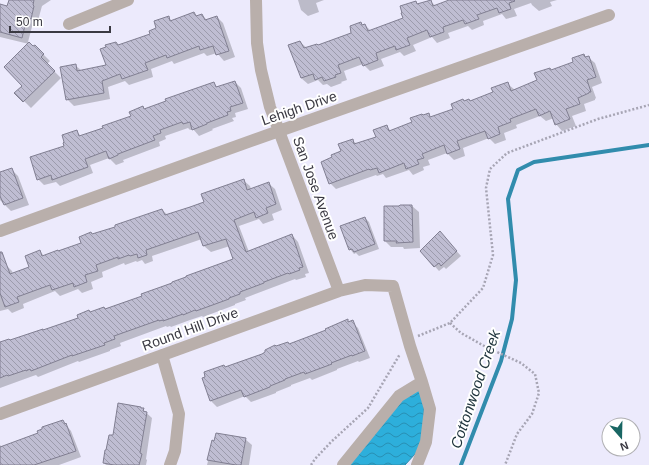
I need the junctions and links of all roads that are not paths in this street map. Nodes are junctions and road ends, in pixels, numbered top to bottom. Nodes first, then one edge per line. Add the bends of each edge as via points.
1 (128, 0) edge
2 (256, 0) edge
3 (609, 15) dead end
4 (69, 24) dead end
5 (279, 131) junction
6 (0, 231) edge
7 (339, 291) junction
8 (162, 356) junction
9 (422, 382) junction
10 (0, 414) edge
11 (170, 465) edge
12 (343, 465) edge
13 (417, 465) edge

1 - 4 street
2 - 5 street, San Jose Avenue via 257,43 261,70
3 - 5 street, Lehigh Drive
5 - 6 street, Lehigh Drive
5 - 7 street, San Jose Avenue
7 - 8 street, Round Hill Drive
7 - 9 street, Round Hill Drive via 366,285 393,286
8 - 10 street, Round Hill Drive
8 - 11 street via 179,414 175,452
9 - 12 street via 399,396
9 - 13 street via 430,410 426,442

